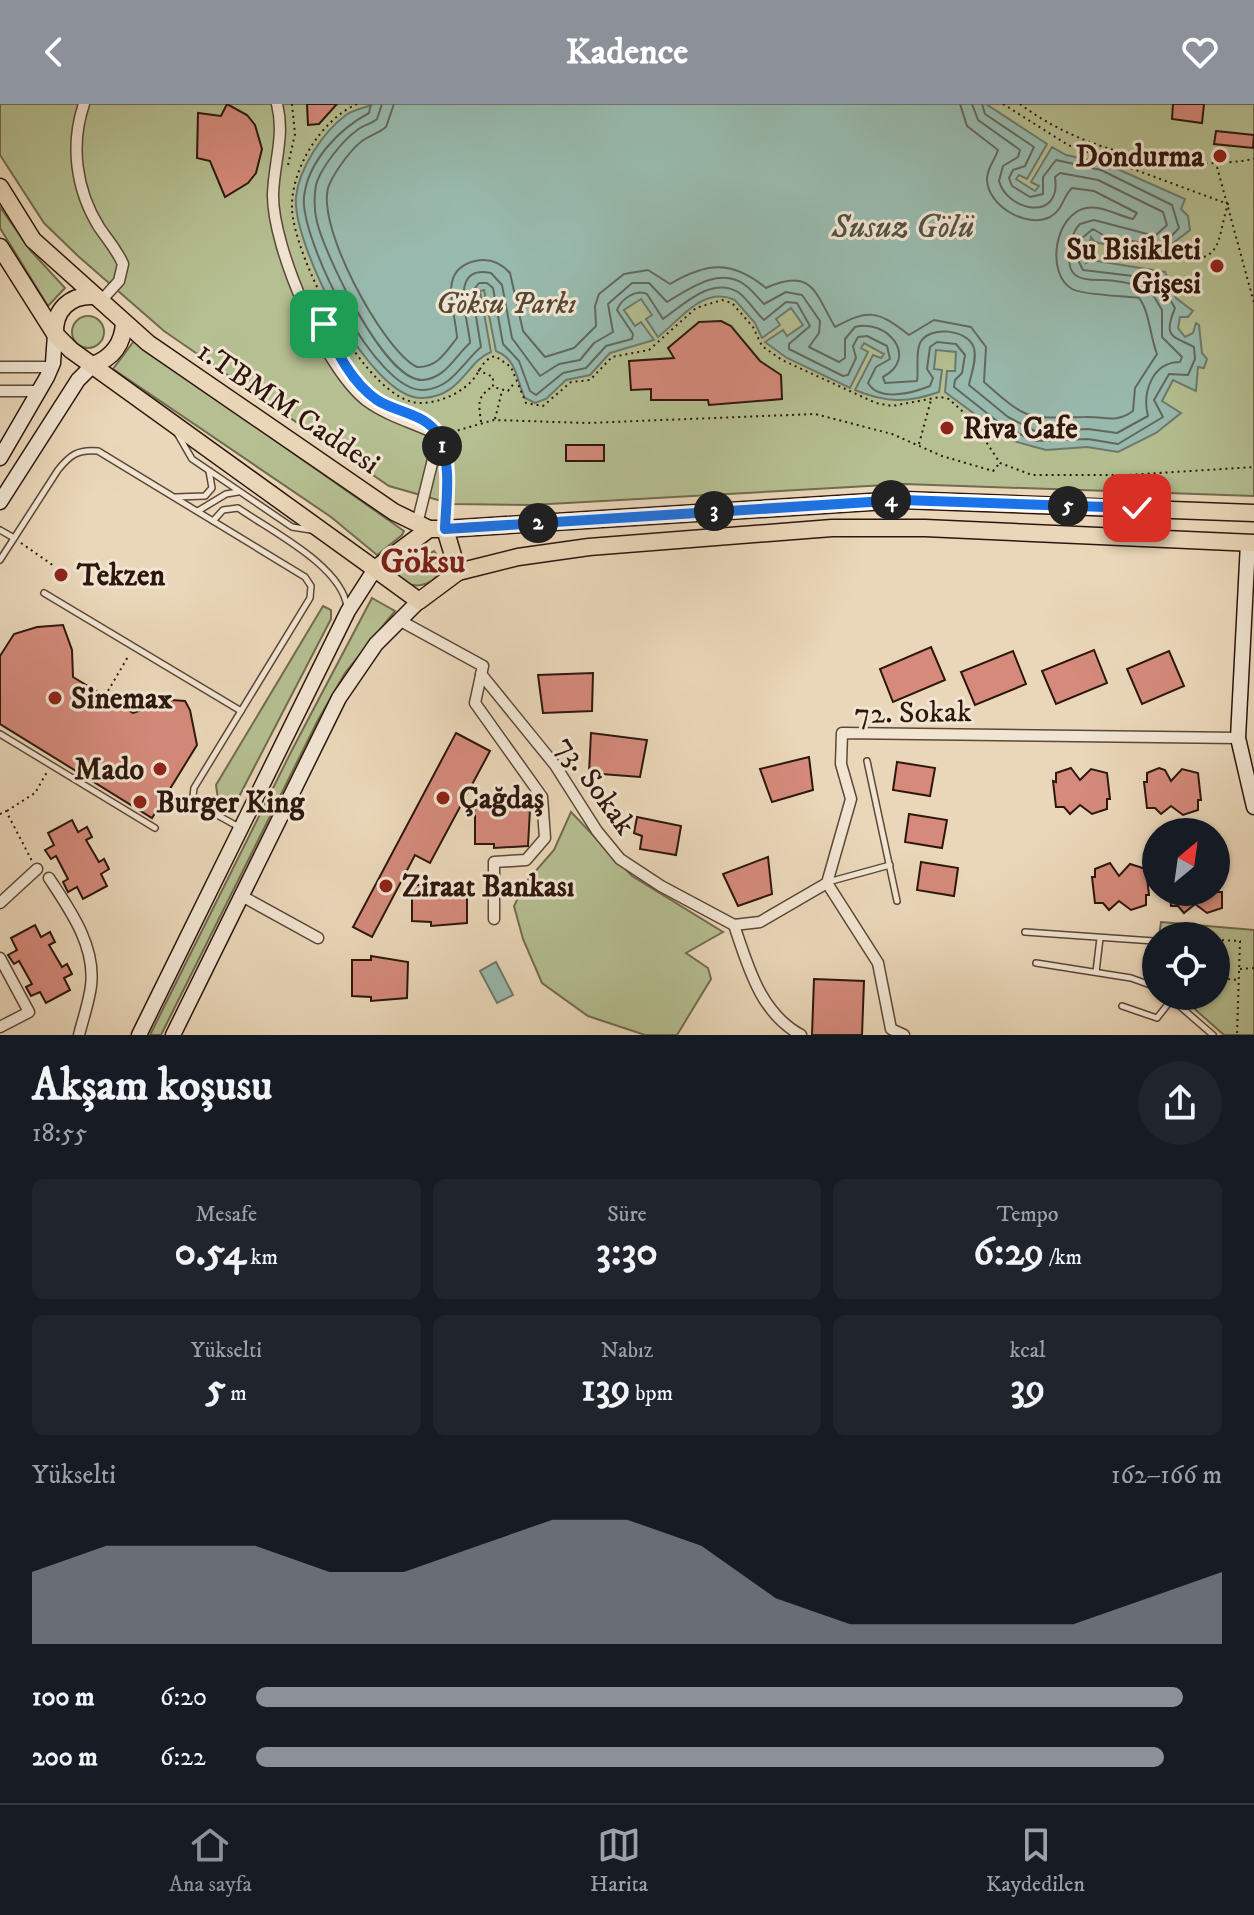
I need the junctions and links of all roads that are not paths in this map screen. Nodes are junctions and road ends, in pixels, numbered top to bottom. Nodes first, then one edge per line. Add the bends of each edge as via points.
1 (84, 104) edge
2 (277, 104) edge
3 (0, 187) edge
4 (0, 247) edge
5 (97, 299) junction
6 (124, 323) junction
7 (55, 334) junction
8 (93, 365) junction
9 (0, 367) edge
10 (51, 367) junction
11 (0, 391) edge
12 (40, 391) junction
13 (171, 422) junction
14 (439, 435) junction
15 (0, 458) edge
16 (209, 470) junction
17 (240, 491) junction
18 (173, 496) junction
19 (0, 502) edge
20 (197, 511) junction
21 (1254, 513) edge
22 (213, 521) junction
23 (430, 527) junction
24 (0, 530) edge
25 (324, 530) junction
26 (14, 538) junction
27 (1251, 543) edge
28 (0, 560) edge
29 (375, 569) junction
30 (458, 572) junction
31 (44, 593) dead end
32 (419, 601) junction
33 (348, 611) junction
34 (399, 620) junction
35 (481, 674) junction
36 (241, 711) junction
37 (0, 734) edge
38 (1238, 738) junction
39 (867, 761) dead end
40 (1254, 807) edge
41 (155, 828) dead end
42 (241, 828) junction
43 (890, 865) junction
44 (37, 869) road end
45 (49, 878) dead end
46 (827, 883) junction
47 (240, 895) junction
48 (897, 901) dead end
49 (0, 903) edge
50 (494, 919) dead end
51 (734, 925) junction
52 (1025, 932) dead end
53 (318, 938) dead end
54 (1100, 938) junction
55 (1142, 940) edge
56 (0, 958) edge
57 (1036, 963) dead end
58 (1096, 972) junction
59 (1142, 982) edge
60 (1122, 1006) dead end
61 (1162, 1010) edge
62 (1184, 1010) edge
63 (0, 1027) edge
64 (79, 1035) edge
65 (139, 1035) edge
66 (173, 1035) edge
67 (801, 1035) edge
68 (904, 1035) edge
69 (1213, 1035) edge

1 - 5 street via 77,125 77,168 85,202 123,264 119,281
2 - 14 street via 282,137 273,195 276,228 314,325 366,400
3 - 5 main road via 33,240
4 - 7 main road
5 - 6 main road
5 - 7 main road via 78,297 64,305
6 - 8 main road via 114,352
6 - 23 main road, 1.TBMM Caddesi via 242,409
7 - 8 main road
7 - 10 main road
8 - 13 main road
8 - 19 main road
9 - 10 street
10 - 12 main road
11 - 12 street
12 - 15 main road
13 - 16 lane via 192,459
13 - 25 main road
14 - 23 street
14 - 23 street via 447,476
16 - 17 lane
16 - 18 lane via 213,481 205,496
17 - 20 lane
17 - 25 lane via 292,527
18 - 20 lane
18 - 26 lane via 98,451 83,450 58,470
20 - 22 lane
21 - 23 main road via 902,500
22 - 33 lane via 223,510 238,508 328,571 342,589
22 - 36 lane via 305,577 311,586 310,598
23 - 29 main road
23 - 30 main road
24 - 26 lane
25 - 29 main road
26 - 28 lane
27 - 30 main road via 832,528 589,547
27 - 38 main road
29 - 32 main road
29 - 33 main road
30 - 32 main road
31 - 36 lane
32 - 34 main road
33 - 42 main road
34 - 35 street, 73. Sokak via 483,666
34 - 47 main road via 339,698
35 - 50 street via 475,703 542,797 545,838 526,860 494,862
35 - 51 street, 73. Sokak via 555,765 620,859
36 - 42 lane via 193,796 197,804
37 - 41 lane
38 - 40 main road
38 - 46 street, 72. Sokak via 842,733 841,764 851,799
39 - 43 lane
42 - 65 main road
43 - 46 lane
43 - 48 lane
44 - 49 street
45 - 64 street via 77,921 92,965
46 - 51 street via 760,922
46 - 68 street via 878,963 891,1029
47 - 53 street
47 - 66 main road
51 - 67 street via 763,998 777,1019
52 - 54 lane
54 - 55 lane
54 - 58 lane
56 - 63 street via 29,1012
57 - 58 lane
58 - 59 lane
60 - 61 lane via 1157,1018
62 - 69 lane

